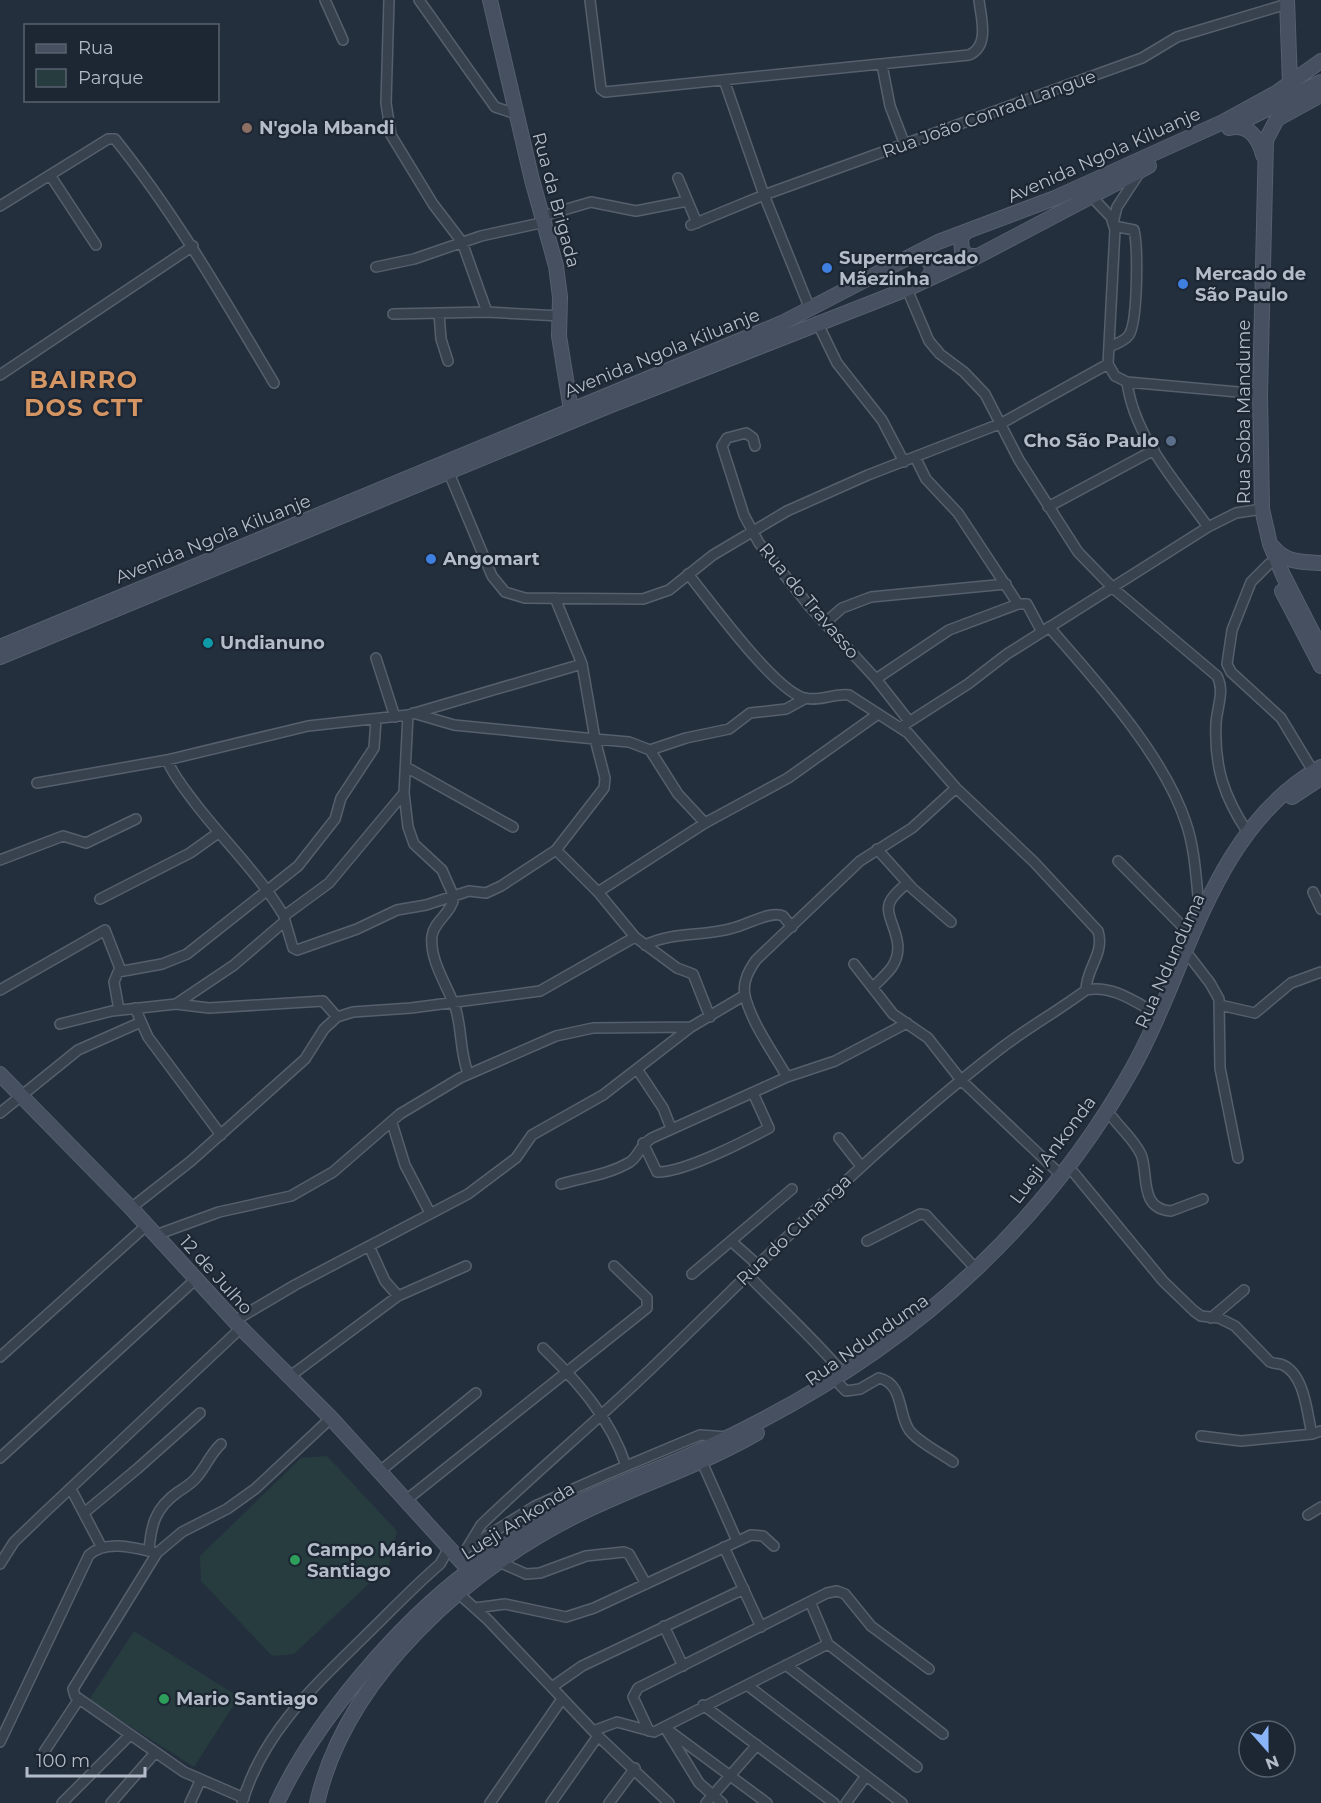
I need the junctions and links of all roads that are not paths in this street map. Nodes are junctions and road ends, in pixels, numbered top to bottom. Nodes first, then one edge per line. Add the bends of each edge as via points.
1 (325, 0) edge
2 (389, 0) edge
3 (419, 0) edge
4 (490, 0) edge
5 (590, 0) edge
6 (979, 0) edge
7 (1287, 2) edge
8 (343, 40) dead end
9 (1321, 61) edge
10 (882, 65) junction
11 (724, 80) junction
12 (1321, 82) edge
13 (1290, 83) junction
14 (1321, 95) edge
15 (516, 114) junction
16 (1229, 128) junction
17 (905, 145) junction
18 (1265, 163) junction
19 (1150, 166) junction
20 (50, 175) junction
21 (678, 178) dead end
22 (764, 195) junction
23 (1090, 195) junction
24 (687, 201) junction
25 (0, 206) edge
26 (544, 219) junction
27 (1114, 225) junction
28 (967, 231) junction
29 (462, 242) junction
30 (96, 245) dead end
31 (193, 246) junction
32 (912, 256) junction
33 (978, 256) junction
34 (376, 267) dead end
35 (926, 280) junction
36 (907, 289) junction
37 (810, 309) junction
38 (487, 312) junction
39 (439, 313) junction
40 (393, 315) dead end
41 (561, 316) junction
42 (817, 322) junction
43 (1109, 347) junction
44 (448, 361) dead end
45 (1108, 364) junction
46 (0, 375) edge
47 (1128, 382) junction
48 (274, 383) dead end
49 (1260, 394) junction
50 (571, 410) junction
51 (1002, 423) junction
52 (755, 447) dead end
53 (1154, 450) junction
54 (915, 458) junction
55 (904, 462) junction
56 (449, 473) junction
57 (1048, 507) junction
58 (1262, 509) junction
59 (1265, 524) junction
60 (1208, 527) junction
61 (751, 531) junction
62 (1270, 544) junction
63 (1269, 564) junction
64 (1321, 564) edge
65 (688, 574) junction
66 (1281, 580) junction
67 (1006, 584) junction
68 (1114, 589) junction
69 (555, 598) junction
70 (1018, 604) junction
71 (826, 622) junction
72 (1046, 630) junction
73 (0, 646) edge
74 (1321, 649) edge
75 (0, 657) edge
76 (376, 658) dead end
77 (582, 664) junction
78 (1321, 666) edge
79 (1231, 672) junction
80 (876, 679) junction
81 (1219, 680) junction
82 (806, 699) junction
83 (410, 714) junction
84 (878, 714) junction
85 (395, 717) junction
86 (376, 719) junction
87 (905, 724) junction
88 (596, 739) junction
89 (650, 750) junction
90 (167, 760) junction
91 (406, 767) junction
92 (1319, 770) edge
93 (37, 783) dead end
94 (956, 788) junction
95 (1294, 789) junction
96 (1321, 789) edge
97 (404, 793) junction
98 (136, 819) dead end
99 (705, 823) junction
100 (513, 827) dead end
101 (218, 833) junction
102 (1248, 834) junction
103 (877, 849) junction
104 (556, 850) junction
105 (0, 860) edge
106 (1118, 861) dead end
107 (907, 883) junction
108 (269, 890) junction
109 (598, 892) junction
110 (1313, 892) dead end
111 (454, 897) junction
112 (100, 899) dead end
113 (1321, 909) edge
114 (1200, 914) junction
115 (284, 919) junction
116 (951, 922) dead end
117 (792, 927) junction
118 (1191, 935) junction
119 (635, 937) junction
120 (645, 945) junction
121 (1190, 957) junction
122 (854, 964) dead end
123 (121, 971) junction
124 (1321, 972) edge
125 (873, 987) junction
126 (0, 990) edge
127 (1086, 990) junction
128 (745, 995) junction
129 (452, 1002) junction
130 (176, 1004) junction
131 (1220, 1005) junction
132 (135, 1008) junction
133 (119, 1010) junction
134 (1159, 1015) junction
135 (337, 1017) junction
136 (710, 1017) junction
137 (141, 1022) junction
138 (907, 1023) junction
139 (60, 1024) dead end
140 (691, 1027) junction
141 (637, 1069) junction
142 (468, 1073) junction
143 (0, 1074) edge
144 (787, 1077) junction
145 (962, 1080) junction
146 (753, 1093) junction
147 (21, 1098) junction
148 (0, 1113) edge
149 (1113, 1118) junction
150 (392, 1123) junction
151 (671, 1128) junction
152 (221, 1135) junction
153 (838, 1138) dead end
154 (643, 1143) junction
155 (1238, 1158) dead end
156 (861, 1166) junction
157 (1067, 1174) junction
158 (561, 1184) dead end
159 (792, 1189) dead end
160 (1203, 1199) dead end
161 (131, 1208) junction
162 (430, 1213) junction
163 (151, 1230) junction
164 (731, 1241) junction
165 (867, 1241) dead end
166 (369, 1246) junction
167 (466, 1266) dead end
168 (614, 1266) dead end
169 (759, 1266) junction
170 (976, 1269) junction
171 (692, 1274) dead end
172 (748, 1275) junction
173 (196, 1280) junction
174 (1244, 1290) dead end
175 (398, 1296) junction
176 (1210, 1317) junction
177 (238, 1325) junction
178 (543, 1348) dead end
179 (0, 1357) edge
180 (567, 1372) junction
181 (289, 1377) junction
182 (841, 1379) junction
183 (476, 1393) dead end
184 (200, 1413) dead end
185 (600, 1414) junction
186 (331, 1418) junction
187 (1317, 1433) edge
188 (1201, 1436) dead end
189 (730, 1437) junction
190 (220, 1444) dead end
191 (0, 1458) edge
192 (702, 1462) junction
193 (953, 1462) dead end
194 (626, 1466) junction
195 (379, 1472) junction
196 (71, 1489) junction
197 (405, 1501) junction
198 (1321, 1507) edge
199 (84, 1513) junction
200 (1308, 1515) dead end
201 (736, 1541) junction
202 (101, 1546) junction
203 (774, 1546) dead end
204 (724, 1547) junction
205 (458, 1551) junction
206 (153, 1552) junction
207 (499, 1562) junction
208 (0, 1564) edge
209 (469, 1570) junction
210 (646, 1584) junction
211 (744, 1589) junction
212 (459, 1594) junction
213 (811, 1604) junction
214 (475, 1608) junction
215 (664, 1626) junction
216 (761, 1626) junction
217 (828, 1644) junction
218 (786, 1665) junction
219 (683, 1666) junction
220 (929, 1669) dead end
221 (747, 1685) junction
222 (552, 1687) junction
223 (562, 1699) junction
224 (79, 1700) junction
225 (703, 1705) junction
226 (664, 1727) junction
227 (649, 1731) junction
228 (595, 1733) junction
229 (130, 1734) junction
230 (943, 1734) dead end
231 (0, 1742) edge
232 (757, 1745) junction
233 (44, 1752) dead end
234 (154, 1754) junction
235 (917, 1767) dead end
236 (635, 1768) junction
237 (732, 1776) junction
238 (866, 1776) junction
239 (290, 1778) junction
240 (200, 1781) junction
241 (243, 1801) edge
242 (714, 1801) edge
243 (316, 1802) edge
244 (62, 1803) edge
245 (111, 1803) edge
246 (190, 1803) edge
247 (278, 1803) edge
248 (289, 1803) edge
249 (490, 1803) edge
250 (551, 1803) edge
251 (609, 1803) edge
252 (669, 1803) edge
253 (767, 1803) edge
254 (834, 1803) edge
255 (846, 1803) edge
256 (902, 1803) edge

1 - 8 street
2 - 29 street via 386,104 390,135
3 - 15 street via 495,107
4 - 15 main road, Rua da Brigada
5 - 11 street via 603,91
6 - 10 street via 983,34 977,51 956,58
7 - 13 main road
7 - 17 street, Rua João Conrad Langue via 1177,37 1142,58
9 - 13 main road, Avenida Ngola Kiluanje
10 - 11 street
10 - 17 street via 890,106
11 - 22 street
12 - 16 main road, Avenida Ngola Kiluanje
13 - 28 main road, Avenida Ngola Kiluanje via 1235,116 1137,162
14 - 18 main road, Rua Soba Mandume via 1277,119 1266,141
15 - 26 main road, Rua da Brigada
16 - 18 main road via 1242,127 1255,136
16 - 19 main road, Avenida Ngola Kiluanje
17 - 22 street, Rua João Conrad Langue
18 - 49 main road, Rua Soba Mandume
19 - 23 main road, Avenida Ngola Kiluanje
19 - 27 street via 1126,192 1117,207
20 - 25 street
20 - 30 street
20 - 31 street via 108,139 115,139
21 - 24 street
22 - 24 street, Rua João Conrad Langue via 694,224
22 - 37 street
23 - 27 street via 1107,211
23 - 33 main road, Avenida Ngola Kiluanje
24 - 26 street via 636,211 591,202
26 - 29 street
26 - 41 main road, Rua da Brigada via 557,274
27 - 43 street
27 - 43 street via 1134,230 1136,269 1132,330 1125,340
28 - 32 main road, Avenida Ngola Kiluanje
28 - 33 main road via 960,246 966,254
29 - 34 street
29 - 38 street
31 - 46 street
31 - 48 street
32 - 35 main road via 926,256 932,263
32 - 37 main road, Avenida Ngola Kiluanje
33 - 35 main road, Avenida Ngola Kiluanje
35 - 36 main road, Avenida Ngola Kiluanje
36 - 42 main road, Avenida Ngola Kiluanje
36 - 51 street via 935,350 977,384
37 - 50 main road, Avenida Ngola Kiluanje
38 - 39 street
38 - 41 street
39 - 40 street
39 - 44 street
41 - 50 main road, Rua da Brigada via 559,336
42 - 55 street via 837,363 882,420
42 - 56 main road, Avenida Ngola Kiluanje
43 - 45 street
45 - 47 street via 1115,376
45 - 51 street
47 - 49 street
47 - 53 street via 1137,418
49 - 58 main road, Rua Soba Mandume
50 - 73 main road, Avenida Ngola Kiluanje
51 - 54 street
51 - 57 street via 1018,460
52 - 61 street, Rua do Travasso via 746,432 727,438 722,446
53 - 57 street
53 - 60 street
54 - 55 street
54 - 67 street via 926,479 958,513
55 - 61 street via 837,488
56 - 69 street via 496,583 514,596
56 - 75 main road, Avenida Ngola Kiluanje
57 - 68 street via 1078,552
58 - 59 main road, Rua Soba Mandume
58 - 60 street via 1236,513
59 - 62 main road, Rua Soba Mandume
59 - 63 main road via 1263,540
60 - 68 street
61 - 65 street
61 - 71 street, Rua do Travasso
62 - 64 main road via 1286,558
62 - 66 main road, Rua Soba Mandume
63 - 66 main road
63 - 79 street via 1251,582 1232,630 1227,658
64 - 66 main road via 1293,565
65 - 69 street via 669,590 643,599
65 - 82 street via 779,682
66 - 74 main road, Rua Soba Mandume
66 - 78 main road via 1300,631
67 - 70 street
67 - 71 street via 871,597 842,608
68 - 72 street
68 - 81 street
69 - 77 street
70 - 72 street via 1027,604
70 - 80 street via 949,630
71 - 80 street, Rua do Travasso
72 - 87 street
72 - 114 street via 1139,737 1176,799 1192,846
76 - 85 street
77 - 83 street
77 - 88 street
79 - 81 street
79 - 92 street via 1281,718
80 - 87 street, Rua do Travasso
81 - 102 street via 1218,763 1230,806
82 - 84 street via 824,700 846,694
82 - 89 street via 786,709 750,712 729,729
83 - 85 street
83 - 88 street via 454,725
83 - 91 street
84 - 87 street
84 - 99 street via 788,778
85 - 86 street
86 - 90 street via 285,730
86 - 108 street via 374,748 341,798 335,819 308,855
87 - 94 street, Rua do Travasso
88 - 89 street via 629,742
88 - 104 street via 604,788
89 - 99 street via 678,794
90 - 93 street
90 - 101 street via 176,780
91 - 97 street
91 - 100 street
92 - 95 main road, Rua Ndunduma
94 - 103 street via 912,828
94 - 127 street, Rua do Travasso via 1034,862 1098,931 1101,946
95 - 96 main road
95 - 102 main road, Lueji Ankonda via 1269,807
95 - 121 main road, Rua Ndunduma via 1249,844 1219,893
97 - 111 street via 414,844 442,870
97 - 115 street via 329,884
98 - 105 street via 86,843 63,836
99 - 109 street
101 - 108 street
101 - 112 street via 190,853
102 - 114 main road, Lueji Ankonda
103 - 107 street
103 - 117 street
104 - 109 street
104 - 111 street via 493,891 469,891
106 - 118 street
107 - 116 street
107 - 125 street via 889,906 899,942 896,958
108 - 115 street
108 - 123 street via 187,954 162,964
109 - 119 street
110 - 113 street
111 - 115 street via 397,910 357,930 297,950
111 - 129 street via 432,941
114 - 118 main road, Lueji Ankonda
115 - 130 street via 234,965
117 - 120 street via 779,914 730,929 679,934
117 - 128 street via 756,960 747,976
118 - 134 main road, Lueji Ankonda
119 - 120 street
119 - 129 street via 540,991
120 - 136 street via 677,968 693,974
121 - 131 street via 1210,983
121 - 149 main road, Rua Ndunduma via 1157,1037
122 - 125 street
123 - 126 street via 105,930
123 - 133 street via 114,978
124 - 131 street via 1291,983 1255,1013
125 - 138 street via 893,1014
127 - 134 street via 1108,989
127 - 145 street, Rua do Cunanga
128 - 136 street
128 - 144 street
129 - 135 street
129 - 142 street
130 - 132 street
130 - 135 street via 209,1008 323,1001
131 - 155 street via 1220,1068
132 - 133 street
132 - 137 street
133 - 139 street
134 - 157 main road, Lueji Ankonda
135 - 152 street via 324,1029 305,1059
136 - 140 street
137 - 147 street via 78,1050
137 - 152 street
138 - 144 street via 835,1060
138 - 145 street via 936,1046
140 - 141 street
140 - 142 street via 580,1029
141 - 151 street via 663,1108
141 - 162 street via 585,1106 536,1132 509,1163 468,1194
142 - 150 street via 400,1114
143 - 147 main road, 12 de Julho
144 - 146 street
145 - 156 street, Rua do Cunanga
145 - 157 street
146 - 151 street
146 - 154 street via 769,1128 705,1158 669,1172 657,1172
147 - 148 street
147 - 161 main road, 12 de Julho
149 - 157 main road, Rua Ndunduma
149 - 160 street via 1142,1157 1145,1190 1155,1204 1171,1211
150 - 162 street via 405,1165
150 - 163 street via 333,1172 291,1196
151 - 154 street
152 - 161 street
153 - 156 street
154 - 158 street via 632,1161 599,1176
156 - 169 street, Rua do Cunanga
157 - 170 main road, Lueji Ankonda
157 - 176 street via 1162,1281 1194,1311
157 - 182 main road, Rua Ndunduma via 1022,1234 960,1296 902,1342
159 - 164 street
161 - 163 main road, 12 de Julho
162 - 166 street
163 - 173 main road, 12 de Julho
163 - 179 street
164 - 169 street
164 - 171 street
165 - 170 street via 920,1214 926,1215
166 - 175 street via 385,1281
166 - 177 street
167 - 175 street
168 - 180 street via 646,1298 647,1308
169 - 172 street, Rua do Cunanga
170 - 182 main road, Lueji Ankonda
172 - 182 street via 808,1333
172 - 185 street, Rua do Cunanga
173 - 177 main road, 12 de Julho
173 - 191 street
174 - 176 street
175 - 181 street
176 - 187 street via 1235,1326 1270,1362 1294,1374
177 - 181 main road, 12 de Julho
177 - 196 street
178 - 180 street
180 - 185 street
180 - 197 street
181 - 186 main road, 12 de Julho
182 - 189 main road, Lueji Ankonda
182 - 192 main road, Rua Ndunduma
182 - 193 street via 846,1391 853,1392 879,1378 885,1380 894,1388 910,1432
183 - 195 street
184 - 199 street
185 - 194 street via 612,1429
185 - 205 street, Rua do Cunanga
186 - 195 main road, 12 de Julho
186 - 206 street via 255,1489
187 - 188 street via 1241,1441
189 - 194 street, Lueji Ankonda via 700,1435
189 - 209 main road, Lueji Ankonda via 582,1502
190 - 206 street via 196,1479 165,1502 154,1517
192 - 201 street
192 - 207 main road, Rua Ndunduma via 580,1514 540,1534
194 - 205 street, Lueji Ankonda via 535,1506
195 - 197 main road, 12 de Julho
196 - 199 street
196 - 208 street via 14,1542
197 - 205 main road, 12 de Julho
198 - 200 street
199 - 202 street
201 - 203 street via 759,1534
201 - 204 street
202 - 206 street
202 - 231 street via 89,1555
204 - 210 street
204 - 211 street
205 - 209 main road, 12 de Julho
205 - 241 street, Lueji Ankonda via 440,1564 284,1719 262,1753
206 - 224 street via 73,1689
207 - 210 street via 526,1574 540,1574 586,1556 624,1552
207 - 212 main road, Rua Ndunduma
209 - 239 main road, Lueji Ankonda via 397,1637 348,1694
210 - 214 street via 566,1617 505,1604
211 - 215 street
211 - 216 street
212 - 214 street
212 - 243 main road, Rua Ndunduma via 380,1673 339,1741
213 - 216 street
213 - 217 street
213 - 220 street via 827,1593 845,1594 871,1626
214 - 222 street
215 - 219 street
215 - 222 street via 582,1666
216 - 219 street
217 - 218 street
217 - 230 street
218 - 221 street
218 - 235 street
219 - 227 street via 638,1688 633,1697
221 - 225 street
221 - 238 street
222 - 223 street
223 - 228 street
223 - 249 street
224 - 229 street
224 - 233 street
225 - 226 street
225 - 232 street
226 - 227 street
226 - 237 street
226 - 242 street
227 - 228 street via 617,1722
228 - 236 street
228 - 250 street
229 - 234 street
229 - 244 street
232 - 237 street
232 - 254 street
234 - 240 street
234 - 245 street
236 - 251 street
236 - 252 street
237 - 242 street
237 - 253 street
238 - 255 street
238 - 256 street
239 - 247 main road, Lueji Ankonda
239 - 248 main road
240 - 241 street
240 - 246 street

